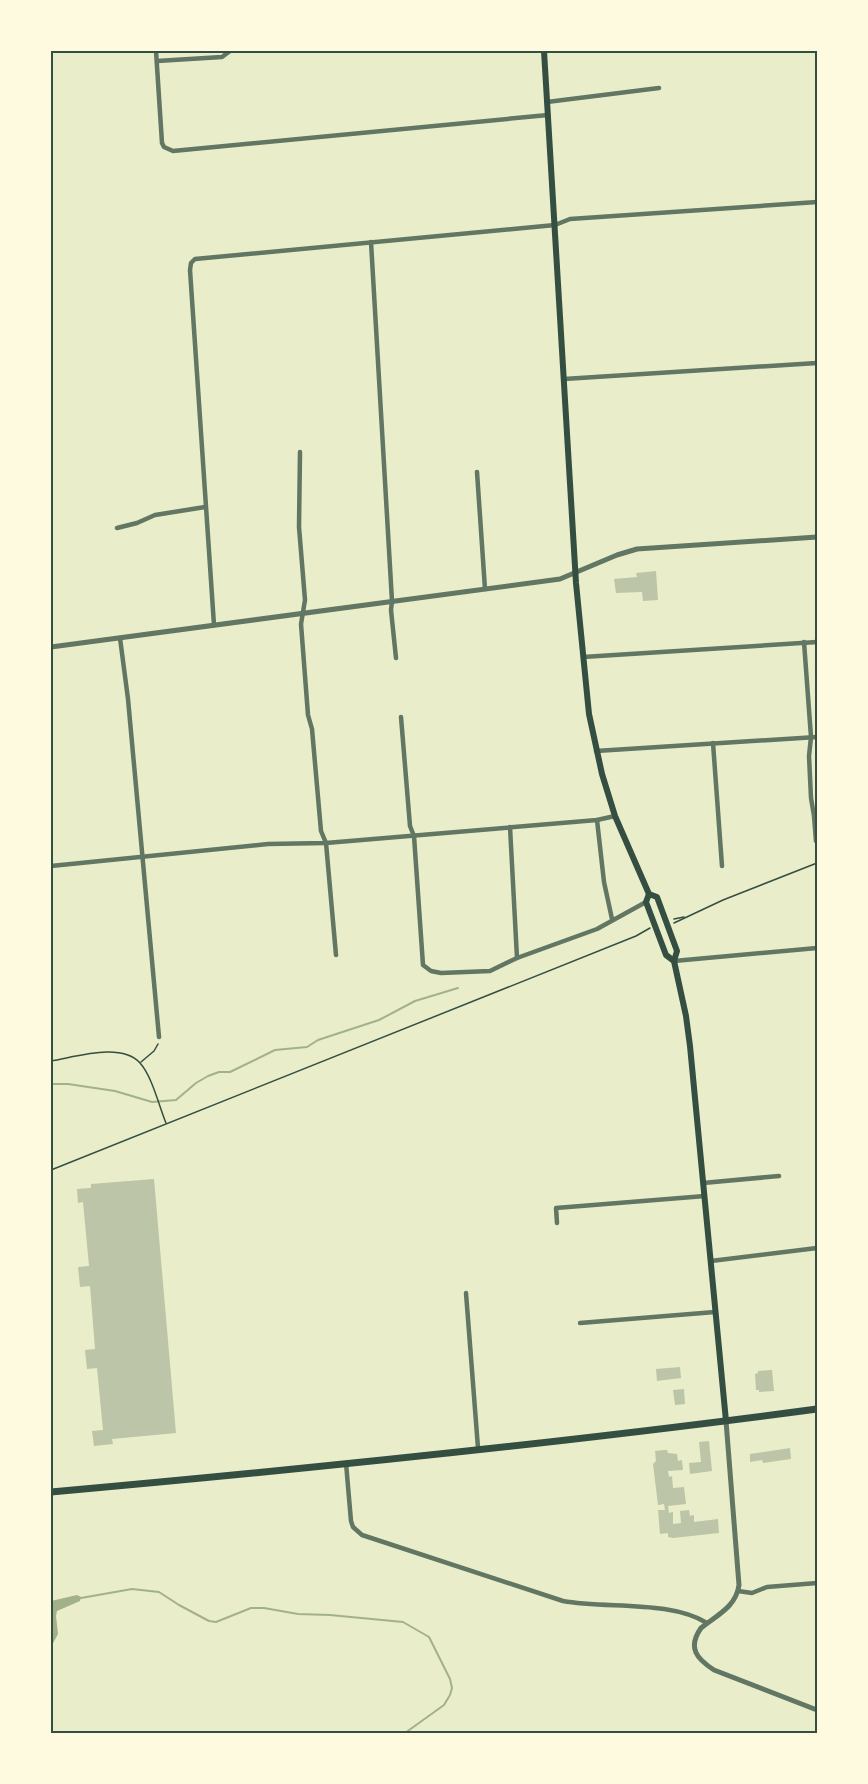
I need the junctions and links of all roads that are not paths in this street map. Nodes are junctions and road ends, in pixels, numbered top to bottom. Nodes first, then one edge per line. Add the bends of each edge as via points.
1 (156, 51) edge
2 (230, 51) edge
3 (544, 51) edge
4 (157, 61) junction
5 (659, 88) dead end
6 (547, 102) junction
7 (548, 115) junction
8 (817, 202) edge
9 (555, 225) junction
10 (371, 242) junction
11 (817, 363) edge
12 (564, 379) junction
13 (300, 452) dead end
14 (477, 472) dead end
15 (205, 507) junction
16 (117, 528) dead end
17 (817, 537) edge
18 (576, 572) junction
19 (485, 589) junction
20 (392, 601) junction
21 (303, 614) junction
22 (214, 625) junction
23 (120, 638) junction
24 (804, 642) junction
25 (817, 642) edge
26 (51, 647) edge
27 (583, 657) junction
28 (396, 658) dead end
29 (401, 717) dead end
30 (814, 737) edge
31 (713, 743) junction
32 (596, 751) junction
33 (615, 816) junction
34 (597, 820) junction
35 (510, 827) junction
36 (414, 836) junction
37 (816, 841) edge
38 (326, 843) junction
39 (142, 858) junction
40 (51, 866) edge
41 (722, 866) dead end
42 (649, 894) junction
43 (646, 902) junction
44 (612, 919) junction
45 (817, 948) edge
46 (336, 955) dead end
47 (517, 958) junction
48 (674, 961) junction
49 (159, 1038) road end
50 (779, 1176) dead end
51 (703, 1183) junction
52 (705, 1196) junction
53 (557, 1223) dead end
54 (817, 1248) edge
55 (711, 1261) junction
56 (466, 1293) dead end
57 (716, 1312) junction
58 (580, 1323) dead end
59 (817, 1409) edge
60 (726, 1421) junction
61 (478, 1448) junction
62 (346, 1463) junction
63 (51, 1492) edge
64 (817, 1583) edge
65 (738, 1591) junction
66 (707, 1623) junction
67 (817, 1710) edge

1 - 4 street
2 - 4 street via 222,57
3 - 6 main road
4 - 7 street via 162,142 173,151
5 - 6 street
6 - 7 main road
7 - 9 main road
8 - 9 street via 570,219
9 - 10 street
9 - 12 main road
10 - 15 street via 191,262
10 - 20 street
11 - 12 street
12 - 18 main road
13 - 21 street
14 - 19 street
15 - 16 street via 154,515
15 - 22 street
17 - 18 street via 637,549
18 - 19 street via 560,579
18 - 27 main road
19 - 20 street
20 - 21 street
20 - 28 street
21 - 22 street
21 - 38 street via 308,715 321,831
22 - 23 street
23 - 26 street
23 - 39 street
24 - 25 street
24 - 27 street
24 - 30 street
27 - 32 main road
29 - 36 street
30 - 31 street
30 - 37 street via 810,766
31 - 32 street
31 - 41 street
32 - 33 main road
33 - 34 street
33 - 42 main road
34 - 35 street
34 - 44 street
35 - 36 street
35 - 47 street
36 - 38 street
36 - 47 street via 423,965 441,973 490,971
38 - 39 street via 268,844
38 - 46 street
39 - 40 street
39 - 49 street
42 - 43 main road
42 - 48 main road via 657,897 668,925 677,951
43 - 44 street
43 - 48 main road via 666,955
44 - 47 street via 597,929
45 - 48 street
48 - 51 main road via 689,1034
50 - 51 street
51 - 52 main road
52 - 53 street via 556,1208
52 - 55 main road
54 - 55 street
55 - 57 main road
56 - 61 street
57 - 58 street
57 - 60 main road
59 - 60 main road
60 - 61 main road
60 - 65 street
61 - 62 main road
62 - 63 main road
62 - 66 street via 351,1521 362,1535 563,1601 664,1609
64 - 65 street via 767,1587 752,1593
65 - 66 street via 732,1604
66 - 67 street via 694,1643 705,1664

